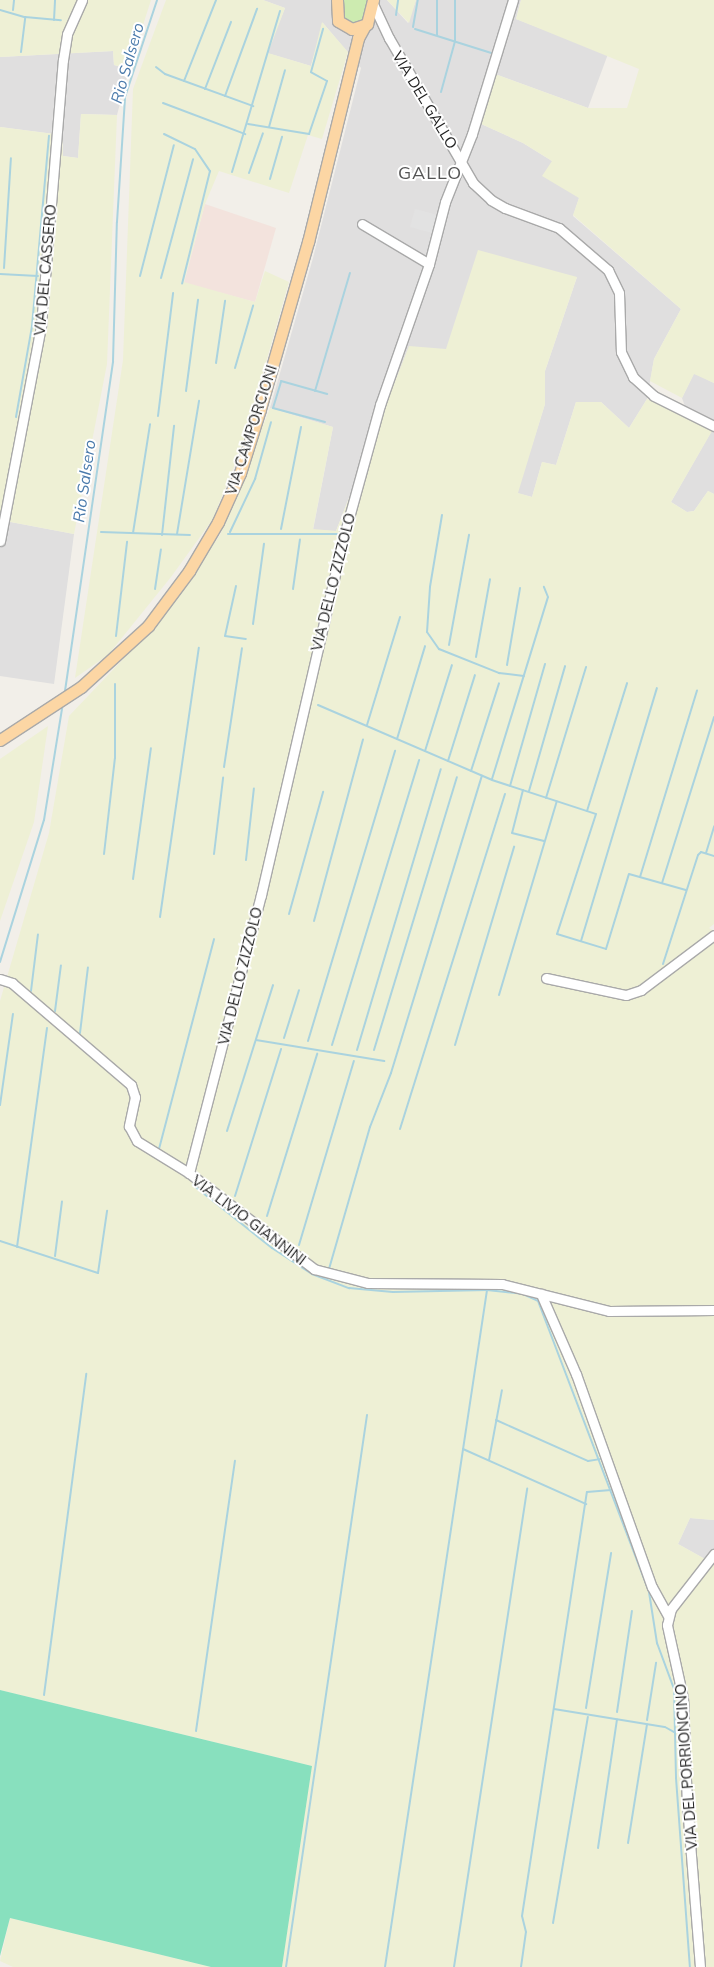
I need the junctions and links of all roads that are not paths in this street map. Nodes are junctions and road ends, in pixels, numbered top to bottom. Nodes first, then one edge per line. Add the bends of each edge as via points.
1 (82, 0) edge
2 (337, 0) edge
3 (512, 0) edge
4 (373, 2) edge
5 (365, 25) junction
6 (342, 26) junction
7 (389, 38) junction
8 (353, 63) junction
9 (461, 161) junction
10 (362, 224) dead end
11 (430, 264) junction
12 (714, 426) edge
13 (0, 541) edge
14 (0, 740) edge
15 (714, 935) edge
16 (546, 978) dead end
17 (2, 979) edge
18 (189, 1174) junction
19 (541, 1294) junction
20 (714, 1310) edge
21 (714, 1554) edge
22 (668, 1616) junction
23 (700, 1967) edge

1 - 13 street, VIA DEL CASSERO via 67,34 63,60 41,326
2 - 6 main road via 336,15
3 - 9 street, VIA DELLO ZIZZOLO
4 - 5 main road, VIA CAMPORCIONI
4 - 7 street, VIA DEL GALLO
5 - 6 main road via 352,29
5 - 7 street, VIA DEL GALLO
5 - 8 main road, VIA CAMPORCIONI
6 - 8 main road via 353,49
7 - 9 street, VIA DEL GALLO
8 - 14 main road, VIA CAMPORCIONI via 308,242 240,474 218,522 183,579 148,626 81,687
9 - 11 street, VIA DELLO ZIZZOLO via 446,202
9 - 12 street, VIA DEL GALLO via 473,182 491,200 559,228 608,270 619,293 621,352 634,377 654,396
10 - 11 street
11 - 18 street, VIA DELLO ZIZZOLO via 380,405 345,532 261,895
15 - 16 street via 641,990 626,996
17 - 18 street, VIA LIVIO GIANNINI via 12,983 131,1086 136,1096 129,1126 131,1134
18 - 19 street, VIA LIVIO GIANNINI via 300,1261 332,1276 386,1285 487,1282
19 - 20 street, VIA LIVIO GIANNINI via 609,1311
19 - 22 street via 576,1374 652,1587
21 - 22 street
22 - 23 street, VIA DEL PORRIONCINO via 667,1625 683,1698 687,1806

